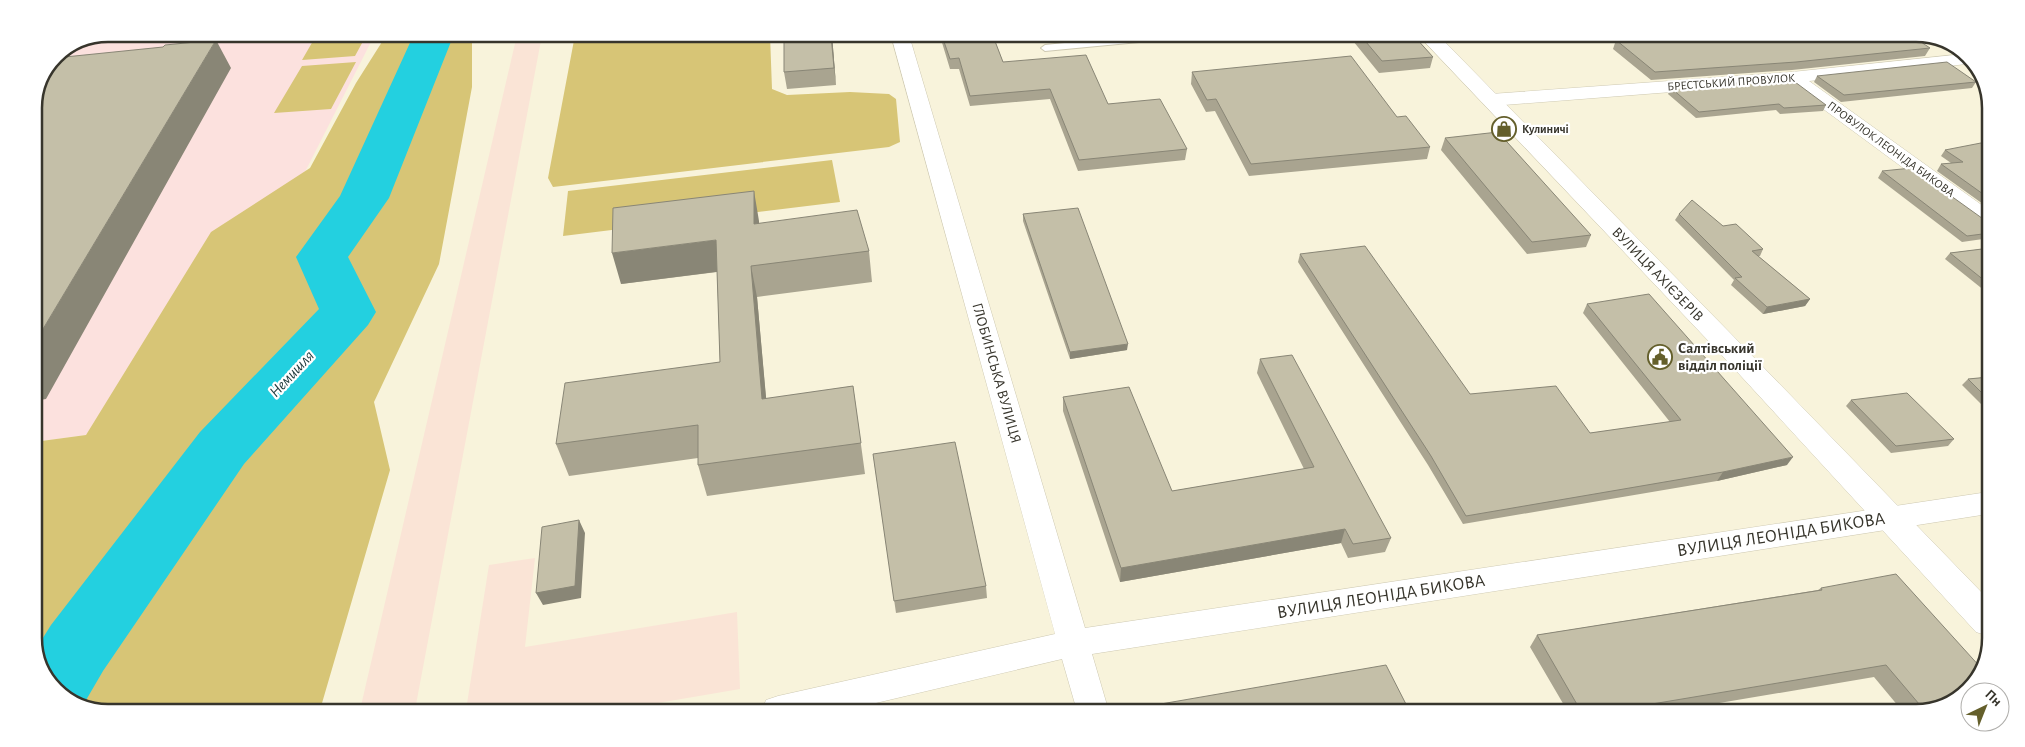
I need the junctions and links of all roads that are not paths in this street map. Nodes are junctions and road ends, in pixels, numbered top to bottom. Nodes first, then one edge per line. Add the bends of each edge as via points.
1 (902, 43) edge
2 (1097, 43) edge
3 (1437, 43) edge
4 (1045, 48) dead end
5 (1960, 60) edge
6 (1792, 77) junction
7 (1491, 100) junction
8 (1982, 215) edge
9 (1982, 504) edge
10 (1888, 517) junction
11 (1982, 616) edge
12 (1074, 643) junction
13 (808, 704) edge
14 (1091, 704) edge

1 - 12 street, ГЛОБИНСЬКА ВУЛИЦЯ
2 - 4 lane
3 - 7 main road, ВУЛИЦЯ АХІЄЗЕРІВ
5 - 6 street, БРЕСТСЬКИЙ ПРОВУЛОК
6 - 7 street, БРЕСТСЬКИЙ ПРОВУЛОК
6 - 8 street, ПРОВУЛОК ЛЕОНІДА БИКОВА
7 - 10 main road, ВУЛИЦЯ АХІЄЗЕРІВ
9 - 10 street, ВУЛИЦЯ ЛЕОНІДА БИКОВА
10 - 11 main road, ВУЛИЦЯ АХІЄЗЕРІВ
10 - 12 street, ВУЛИЦЯ ЛЕОНІДА БИКОВА
12 - 13 street, ВУЛИЦЯ ЛЕОНІДА БИКОВА
12 - 14 street, ГЛОБИНСЬКА ВУЛИЦЯ

